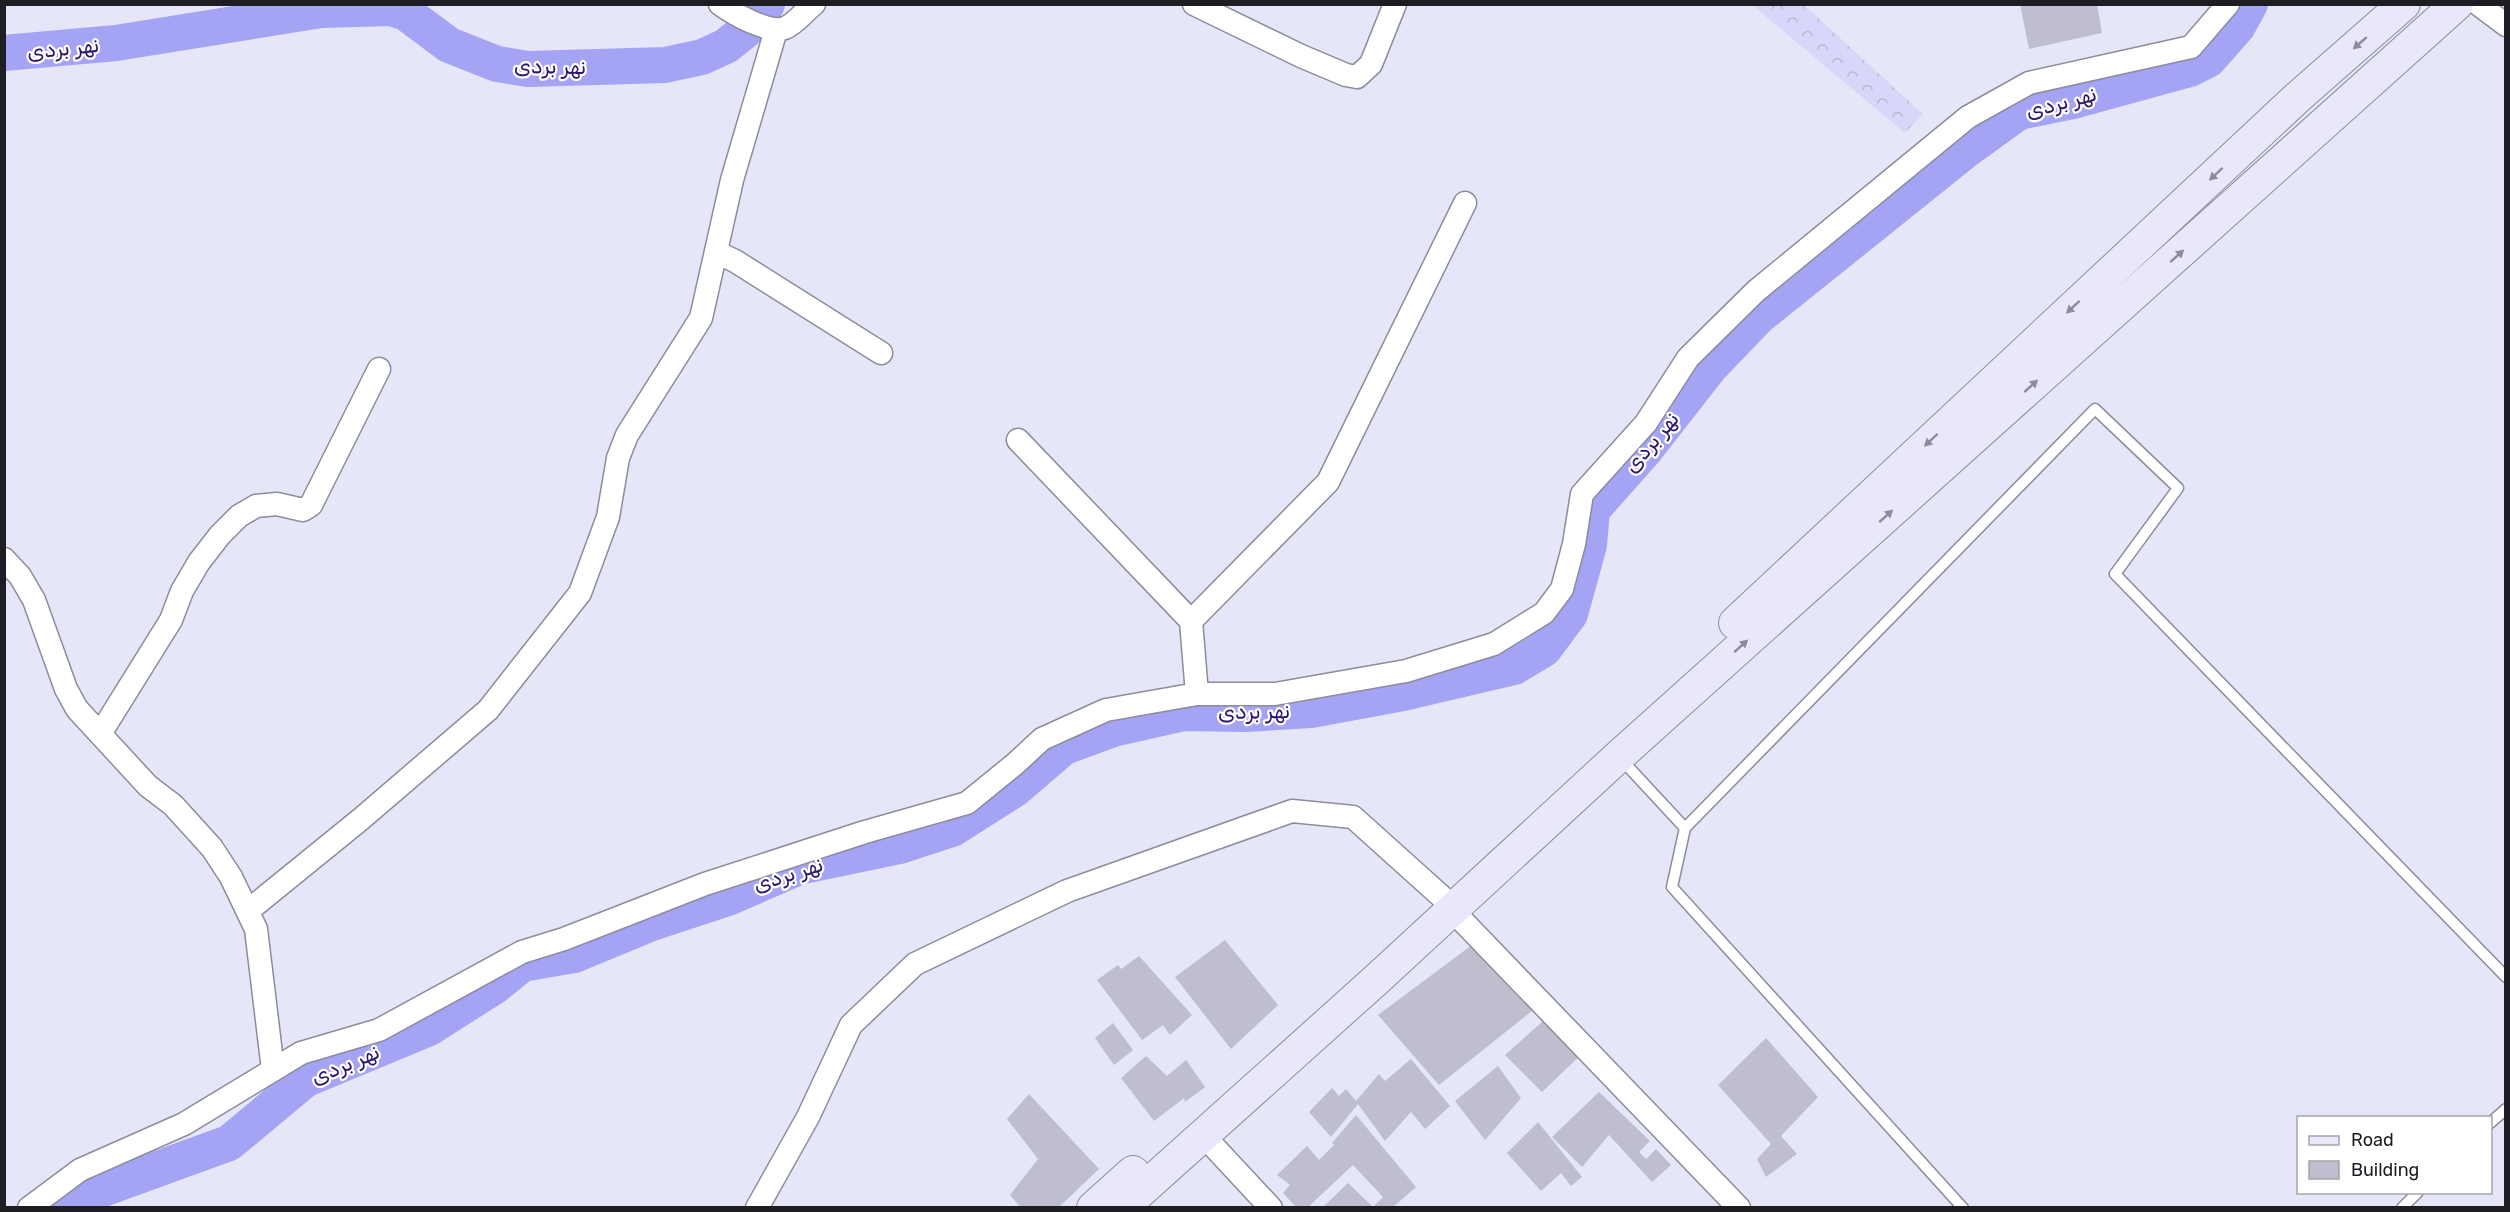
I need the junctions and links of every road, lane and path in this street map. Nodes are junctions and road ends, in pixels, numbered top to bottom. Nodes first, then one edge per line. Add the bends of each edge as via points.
1 (814, 4) edge
2 (1194, 4) edge
3 (1395, 4) edge
4 (2228, 4) edge
5 (2404, 4) edge
6 (2457, 4) edge
7 (2478, 4) edge
8 (727, 9) edge
9 (2505, 25) edge
10 (772, 29) junction
11 (1465, 203) dead end
12 (716, 252) junction
13 (881, 353) dead end
14 (379, 369) dead end
15 (1018, 440) dead end
16 (4, 559) edge
17 (1191, 621) junction
18 (1197, 694) junction
19 (100, 734) junction
20 (1618, 756) junction
21 (1685, 828) junction
22 (1447, 904) junction
23 (249, 910) junction
24 (2505, 977) edge
25 (273, 1070) junction
26 (2505, 1108) edge
27 (2492, 1121) edge
28 (1203, 1135) junction
29 (2416, 1194) edge
30 (29, 1208) edge
31 (757, 1208) edge
32 (1093, 1208) edge
33 (1122, 1208) edge
34 (1270, 1208) edge
35 (1739, 1208) edge
36 (1963, 1208) edge
37 (2402, 1208) edge

1 - 10 street via 787,28
2 - 3 street via 1302,56 1357,77 1371,64
4 - 18 street via 2191,47 2029,82 1968,117 1756,291 1688,358 1646,423 1582,494 1562,589 1544,613 1494,644 1406,671 1275,694
5 -> 22 main road via 2298,97
20 -> 6 main road
7 - 9 street
8 - 10 street
10 - 12 street via 772,50 747,125
11 - 17 street via 1328,482
12 - 13 street
12 - 23 street via 697,326 627,435 618,458 608,517 580,593 488,710
14 - 19 street via 311,505 303,510 277,504 256,506 220,535 199,562 171,620
15 - 17 street
16 - 19 street via 34,600 66,689 77,709
17 - 18 street
18 - 25 street via 1106,710 1042,738 967,803 705,884 522,952 380,1030 301,1053
19 - 23 street via 148,786 196,828 225,867
20 - 21 lane
20 - 22 main road
21 - 24 lane via 2095,409 2178,488 2115,574
21 - 36 lane via 1672,887
22 - 28 main road
22 - 31 street via 1353,817 1292,811 1067,891 915,964 851,1025 808,1117
22 - 32 main road via 1364,970
22 - 35 street
23 - 25 street via 256,929
25 - 30 street via 184,1124 80,1170
26 - 27 lane
28 - 33 main road
28 - 34 street
29 - 37 lane

